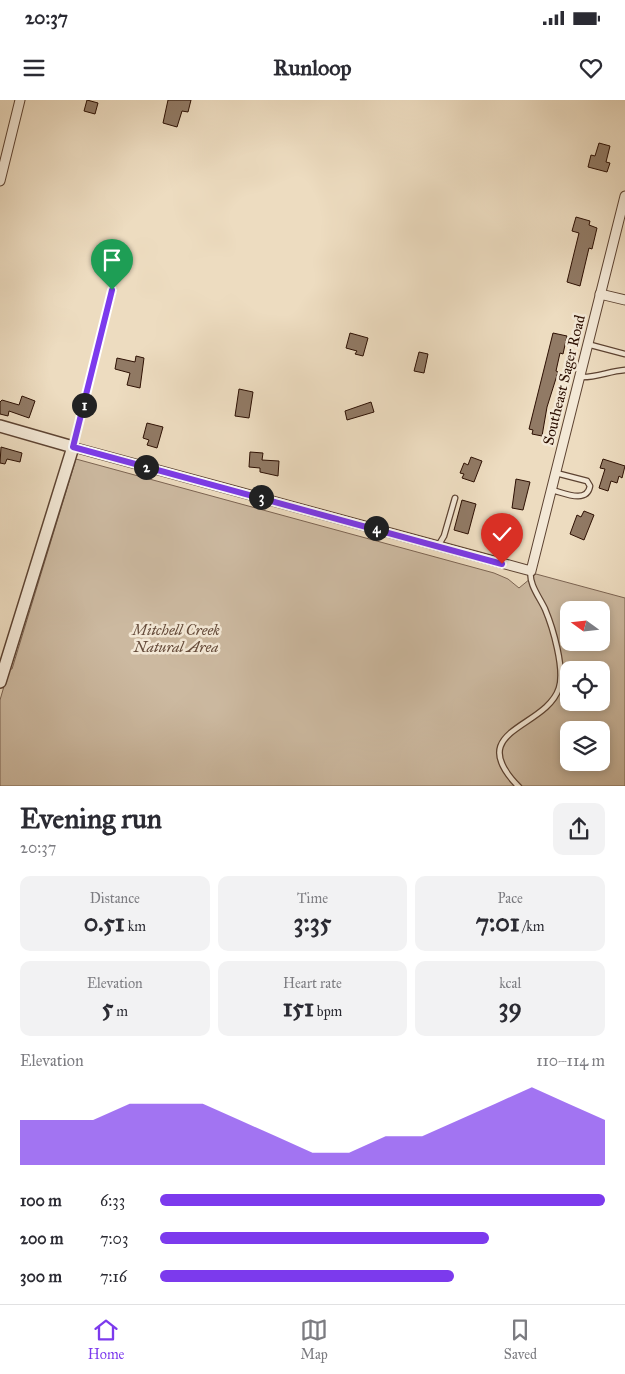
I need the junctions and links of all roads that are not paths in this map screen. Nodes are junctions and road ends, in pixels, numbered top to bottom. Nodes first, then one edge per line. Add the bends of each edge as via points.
1 (20, 100) edge
2 (0, 181) edge
3 (625, 196) edge
4 (112, 290) dead end
5 (600, 294) junction
6 (625, 300) edge
7 (587, 344) junction
8 (625, 354) edge
9 (625, 370) edge
10 (579, 377) junction
11 (0, 426) edge
12 (73, 447) junction
13 (555, 472) junction
14 (551, 489) junction
15 (455, 498) dead end
16 (438, 546) junction
17 (531, 571) junction
18 (1, 677) edge
19 (519, 786) edge

1 - 2 street
3 - 5 street, Southeast Sager Road
4 - 12 lane
5 - 6 street
5 - 7 street, Southeast Sager Road
7 - 8 lane
7 - 10 street, Southeast Sager Road
9 - 10 lane via 590,378
10 - 13 street, Southeast Sager Road
11 - 12 street
12 - 16 street
12 - 18 street
13 - 14 street, Southeast Sager Road
13 - 14 lane via 587,481 589,491 579,496
14 - 17 street, Southeast Sager Road
15 - 16 lane
16 - 17 street
17 - 19 lane via 530,579 546,611 561,674 553,702 543,713 516,727 506,737 501,749 501,762 508,776

